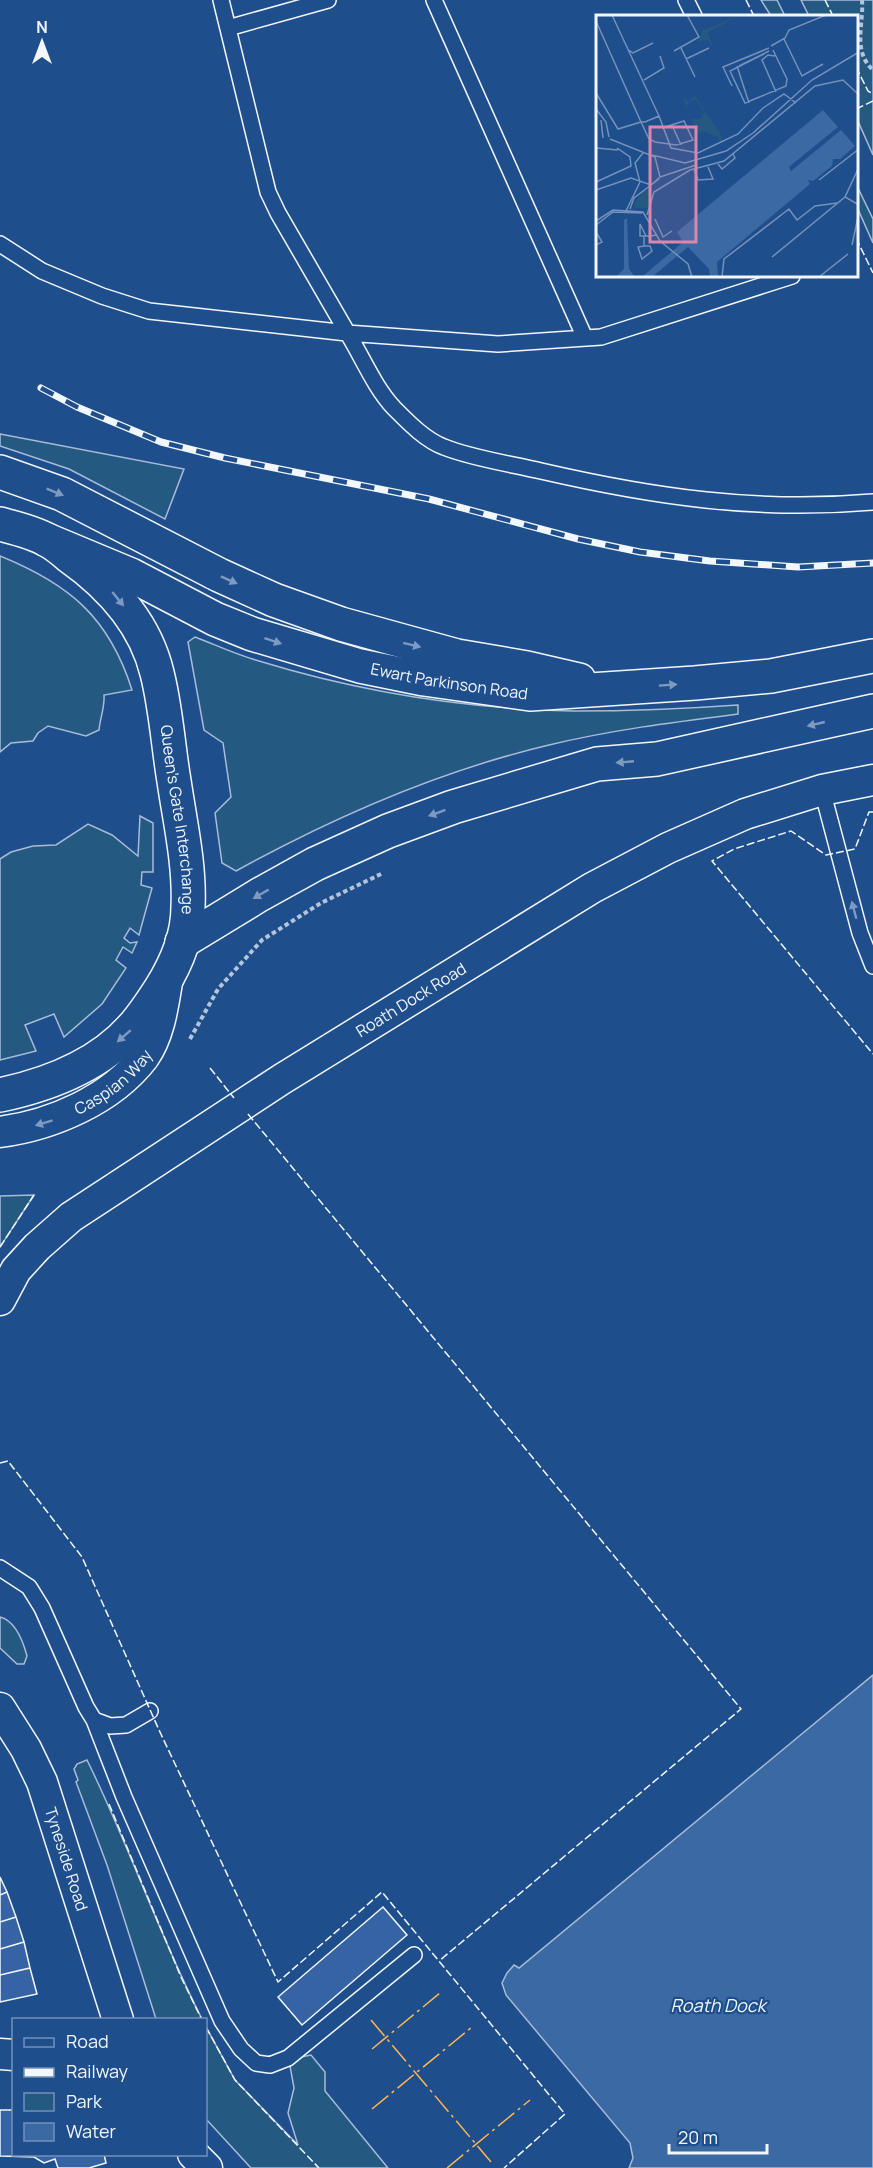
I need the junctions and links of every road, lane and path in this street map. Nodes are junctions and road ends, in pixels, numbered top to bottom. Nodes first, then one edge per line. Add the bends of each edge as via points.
1 (221, 0) edge
2 (328, 0) edge
3 (434, 0) edge
4 (686, 0) edge
5 (862, 0) edge
6 (694, 15) edge
7 (228, 28) junction
8 (873, 70) edge
9 (0, 244) edge
10 (786, 278) edge
11 (347, 333) junction
12 (585, 338) junction
13 (0, 472) edge
14 (873, 502) edge
15 (0, 524) edge
16 (48, 540) junction
17 (873, 656) edge
18 (610, 688) junction
19 (873, 711) edge
20 (873, 780) edge
21 (822, 790) junction
22 (389, 870) dead end
23 (867, 931) edge
24 (182, 942) junction
25 (873, 966) edge
26 (168, 976) junction
27 (189, 1041) dead end
28 (0, 1095) edge
29 (0, 1132) edge
30 (0, 1300) edge
31 (0, 1568) edge
32 (0, 1708) edge
33 (150, 1711) dead end
34 (94, 1720) junction
35 (414, 1955) dead end
36 (118, 2018) edge
37 (195, 2156) edge
38 (207, 2168) edge

1 - 7 lane
2 - 7 lane
3 - 12 lane
4 - 6 lane
5 - 8 path via 861,50
7 - 11 lane via 268,192
9 - 11 lane via 42,271 149,311
10 - 12 lane via 601,337
11 - 12 lane via 498,344
11 - 14 lane via 392,406 443,447 594,483 710,502 769,506
13 -> 18 main road via 62,494 274,600 341,624 457,656
15 - 16 main road, Queen's Gate Interchange
16 -> 18 main road, Ewart Parkinson Road via 252,634 360,666 530,694
16 -> 24 main road, Queen's Gate Interchange via 116,595 150,650 186,863 188,908
18 -> 17 main road, Ewart Parkinson Road via 771,676
19 -> 24 main road via 657,759 597,764 453,807 315,864
20 - 21 street, Roath Dock Road
23 -> 21 lane
21 - 30 street, Roath Dock Road via 745,814 592,888 292,1073 71,1217 16,1270
22 - 27 path via 321,903 262,940 218,989
23 - 25 lane
24 - 26 main road, Queen's Gate Interchange
26 -> 28 main road, Queen's Gate Interchange via 131,1030 108,1049 55,1080
26 -> 29 street, Caspian Way via 154,1038 122,1080 52,1120
31 - 34 lane via 29,1587 42,1608
32 - 36 street, Tyneside Road via 42,1782
33 - 34 lane via 126,1725 110,1726
34 - 35 lane via 222,2021 256,2064 270,2065 288,2058
37 - 38 street

